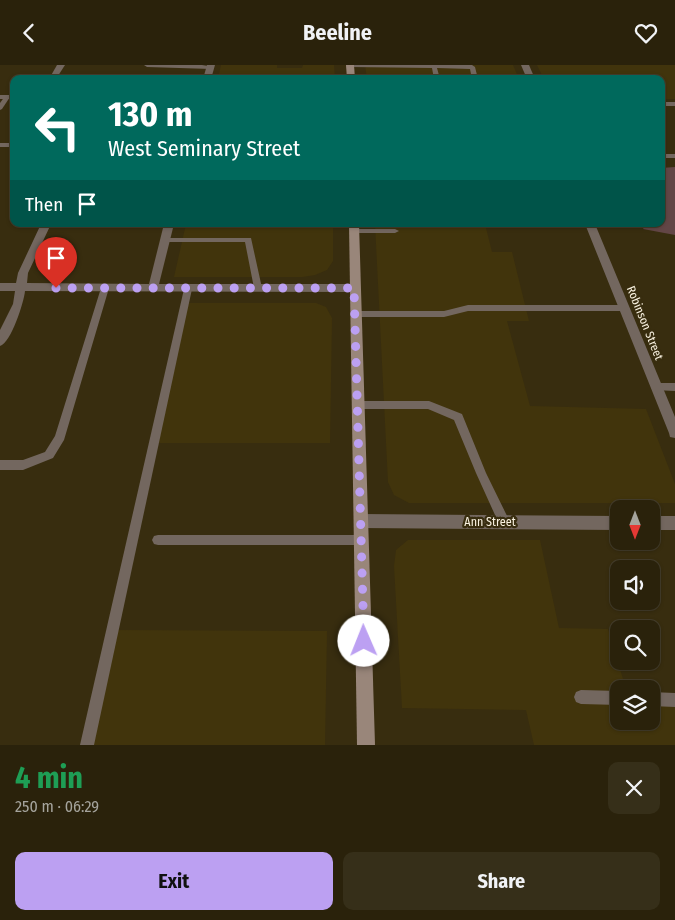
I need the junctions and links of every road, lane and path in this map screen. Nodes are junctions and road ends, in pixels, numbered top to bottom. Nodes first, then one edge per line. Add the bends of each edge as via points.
1 (147, 65) edge
2 (350, 65) edge
3 (211, 66) edge
4 (434, 66) edge
5 (474, 75) edge
6 (7, 97) edge
7 (0, 108) edge
8 (45, 227) edge
9 (168, 227) edge
10 (354, 227) edge
11 (591, 227) edge
12 (394, 231) dead end
13 (166, 239) junction
14 (0, 287) edge
15 (20, 288) junction
16 (105, 288) junction
17 (153, 288) junction
18 (258, 288) junction
19 (354, 288) junction
20 (188, 289) junction
21 (624, 308) junction
22 (354, 314) junction
23 (0, 343) edge
24 (656, 387) junction
25 (675, 387) edge
26 (357, 405) junction
27 (675, 433) edge
28 (0, 465) edge
29 (361, 521) junction
30 (504, 522) junction
31 (610, 523) edge
32 (660, 523) edge
33 (675, 523) edge
34 (158, 540) dead end
35 (361, 540) junction
36 (581, 697) dead end
37 (610, 698) edge
38 (660, 699) edge
39 (675, 700) edge
40 (87, 745) edge
41 (366, 745) edge

1 - 3 lane
2 - 4 lane
4 - 5 lane via 472,67
6 - 7 lane
8 - 15 street via 23,273
9 - 13 street
10 - 12 lane
10 - 19 main road
11 - 21 street, Robinson Street
13 - 17 street
13 - 18 lane via 248,239
14 - 15 street
15 - 16 street
15 - 23 street via 18,303
16 - 17 street
16 - 28 lane via 60,437 48,455 23,465
17 - 20 street
18 - 19 street
18 - 20 street
19 - 22 main road
20 - 40 lane
21 - 22 lane via 468,308 444,314
21 - 24 street, Robinson Street
22 - 26 main road
24 - 25 lane
24 - 27 street, Robinson Street
26 - 29 main road
26 - 30 lane via 430,405 458,417
29 - 30 street, Ann Street
29 - 35 main road
30 - 31 street, Ann Street
32 - 33 street
34 - 35 lane
35 - 41 main road
36 - 37 lane
38 - 39 lane

